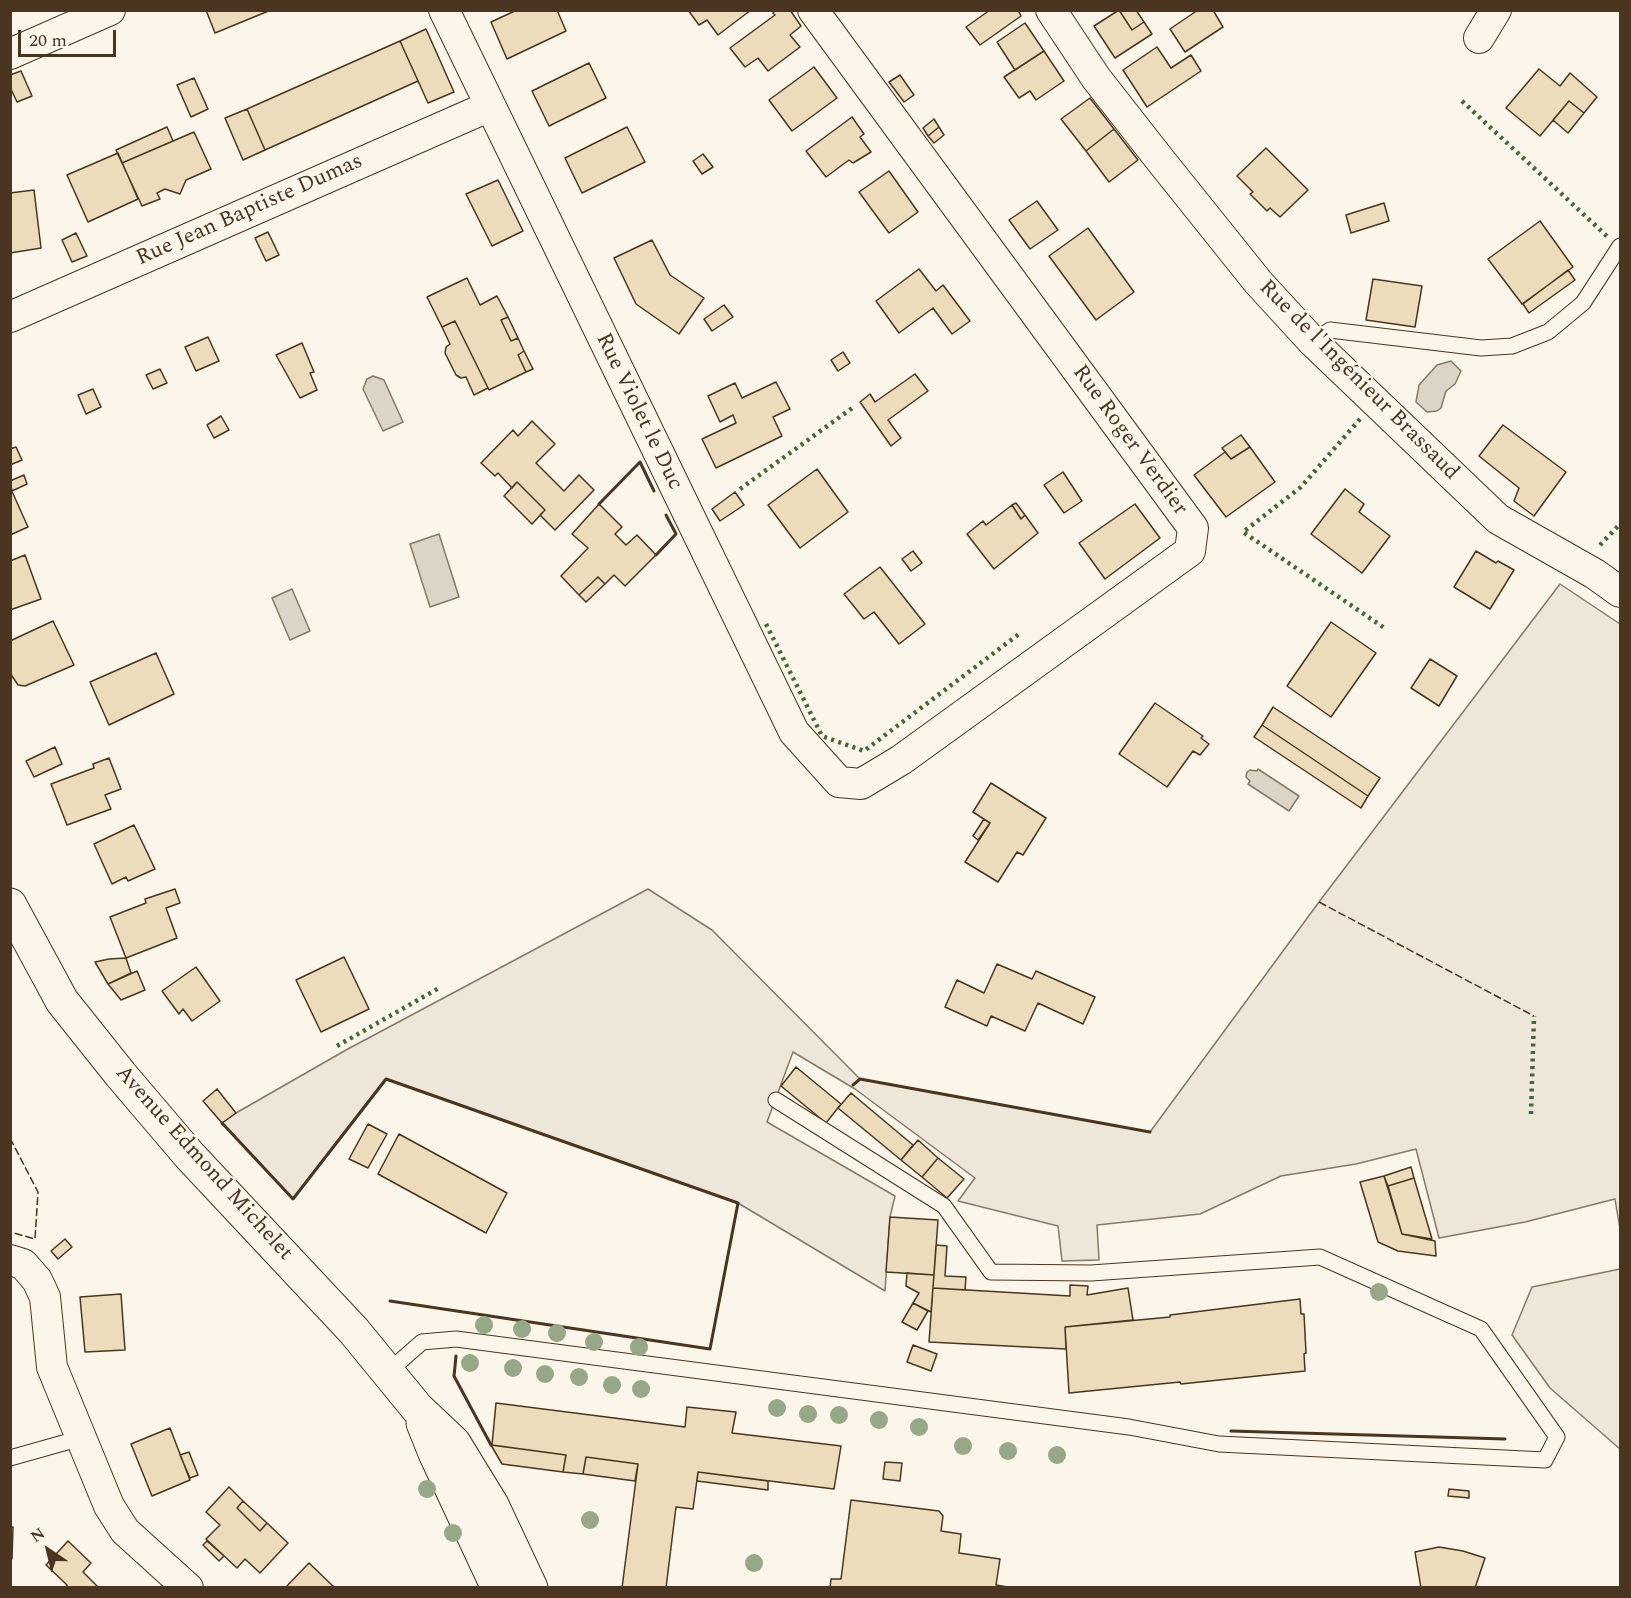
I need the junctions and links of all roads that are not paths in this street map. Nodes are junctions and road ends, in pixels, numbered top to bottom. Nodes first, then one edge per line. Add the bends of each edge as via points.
1 (110, 10) edge
2 (444, 10) edge
3 (813, 10) edge
4 (1051, 10) edge
5 (1496, 10) edge
6 (1479, 38) dead end
7 (10, 54) edge
8 (490, 106) junction
9 (1620, 246) edge
10 (10, 317) edge
11 (1313, 342) junction
12 (1620, 591) edge
13 (861, 784) joint
14 (10, 905) edge
15 (776, 1100) dead end
16 (10, 1260) edge
17 (389, 1371) junction
18 (417, 1408) junction
19 (81, 1438) junction
20 (10, 1458) edge
21 (485, 1492) junction
22 (495, 1585) edge
23 (188, 1587) edge
24 (531, 1587) edge

1 - 7 street
2 - 8 street, Rue Violet le Duc
3 - 13 street, Rue Roger Verdier via 1193,528 1190,552 901,760
4 - 11 street, Rue de l'Ingénieur Brassaud via 1096,78 1168,171 1258,282
5 - 6 street
8 - 10 street, Rue Jean Baptiste Dumas
8 - 13 street, Rue Violet le Duc via 794,732 839,782
9 - 11 lane via 1583,303 1548,332 1512,346 1481,348 1330,330
11 - 12 street, Rue de l'Ingénieur Brassaud via 1498,519
14 - 17 main road, Avenue Edmond Michelet via 62,1001 121,1075 190,1156
15 - 17 lane via 944,1206 991,1272 1091,1273 1320,1257 1481,1329 1557,1437 1545,1460 1219,1444 1129,1427 456,1339 422,1342
16 - 19 street via 22,1264 37,1280 45,1297 52,1366
17 - 18 main road, Avenue Edmond Michelet
18 - 21 main road, Avenue Edmond Michelet via 454,1443
18 - 22 main road, Avenue Edmond Michelet
19 - 20 lane
19 - 23 street via 109,1506 125,1531
21 - 22 street via 481,1513 502,1566
21 - 24 main road, Avenue Edmond Michelet

